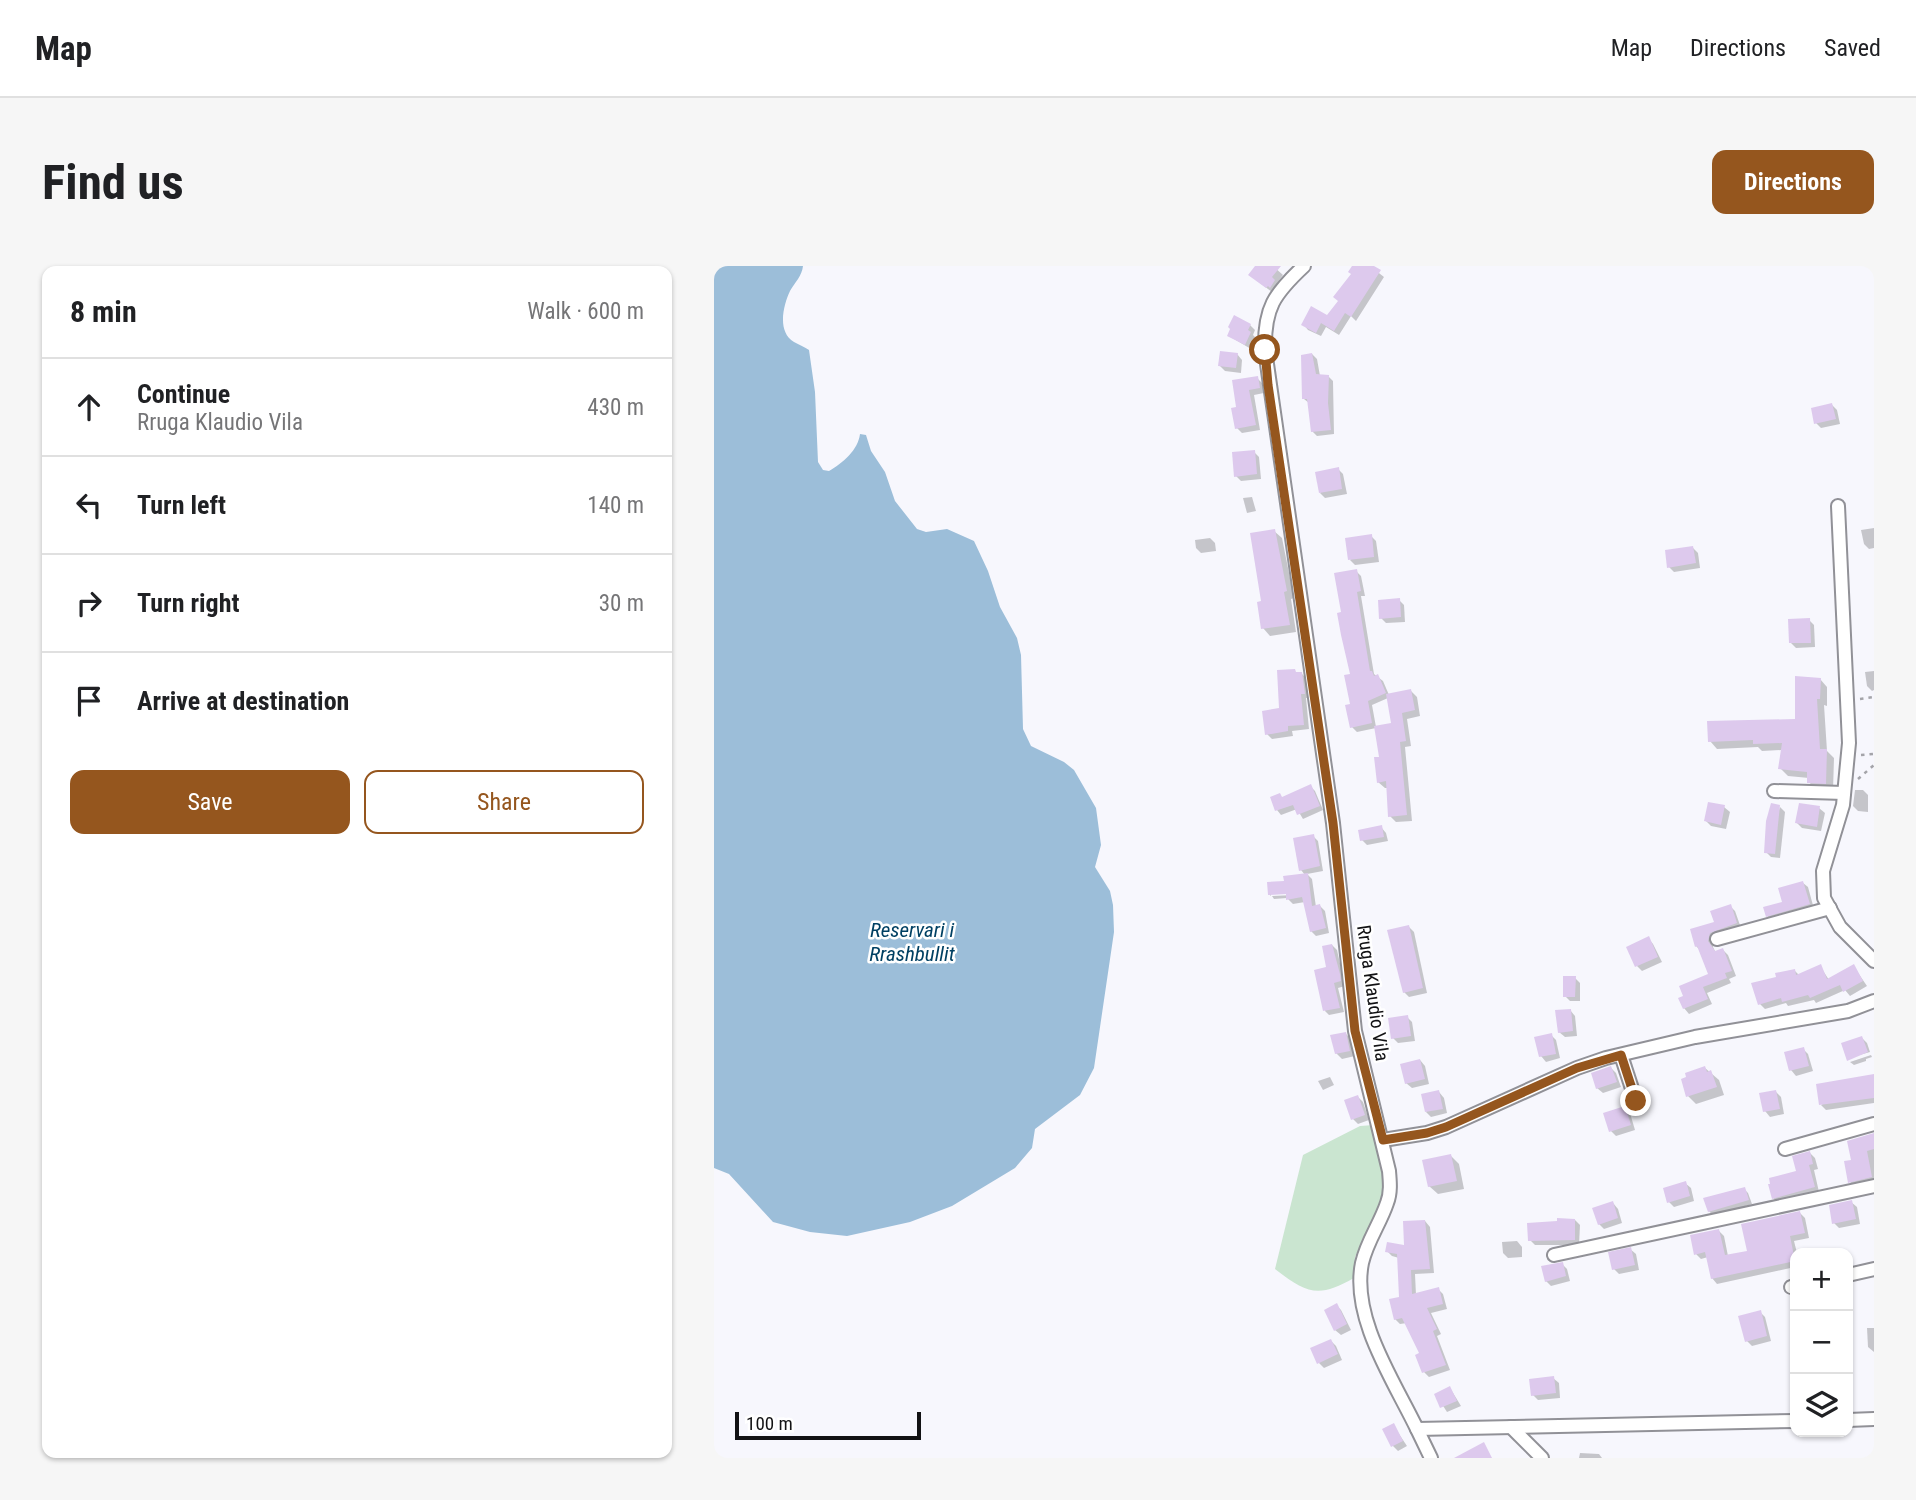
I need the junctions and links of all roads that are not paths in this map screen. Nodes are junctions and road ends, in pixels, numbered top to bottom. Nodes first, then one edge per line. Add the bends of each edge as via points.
1 (1304, 266) edge
2 (1838, 506) dead end
3 (1774, 791) dead end
4 (1844, 791) junction
5 (1830, 908) junction
6 (1717, 939) dead end
7 (1874, 961) edge
8 (1874, 1001) edge
9 (1621, 1055) junction
10 (1636, 1101) dead end
11 (1874, 1124) edge
12 (1383, 1140) junction
13 (1784, 1149) dead end
14 (1874, 1186) edge
15 (1554, 1255) dead end
16 (1874, 1269) edge
17 (1853, 1274) edge
18 (1874, 1419) edge
19 (1853, 1420) edge
20 (1790, 1421) edge
21 (1511, 1427) junction
22 (1417, 1429) junction
23 (1430, 1458) edge
24 (1542, 1458) edge

1 - 12 street, Rruga Klaudio Vila via 1275,295 1269,308 1265,326 1268,385 1333,823 1355,1031
2 - 4 street via 1849,743
3 - 4 street
4 - 5 street via 1824,871 1824,898
5 - 6 street
5 - 7 street via 1840,927
8 - 9 street via 1848,1011 1695,1037
9 - 10 street
9 - 12 street via 1577,1068 1446,1127
11 - 13 street
12 - 22 street, Rruga Klaudio Vila via 1390,1189 1369,1240 1359,1288 1373,1338
14 - 15 street
16 - 17 street
18 - 19 street
20 - 21 street
21 - 22 street
21 - 24 street
22 - 23 street, Rruga Klaudio Vila

